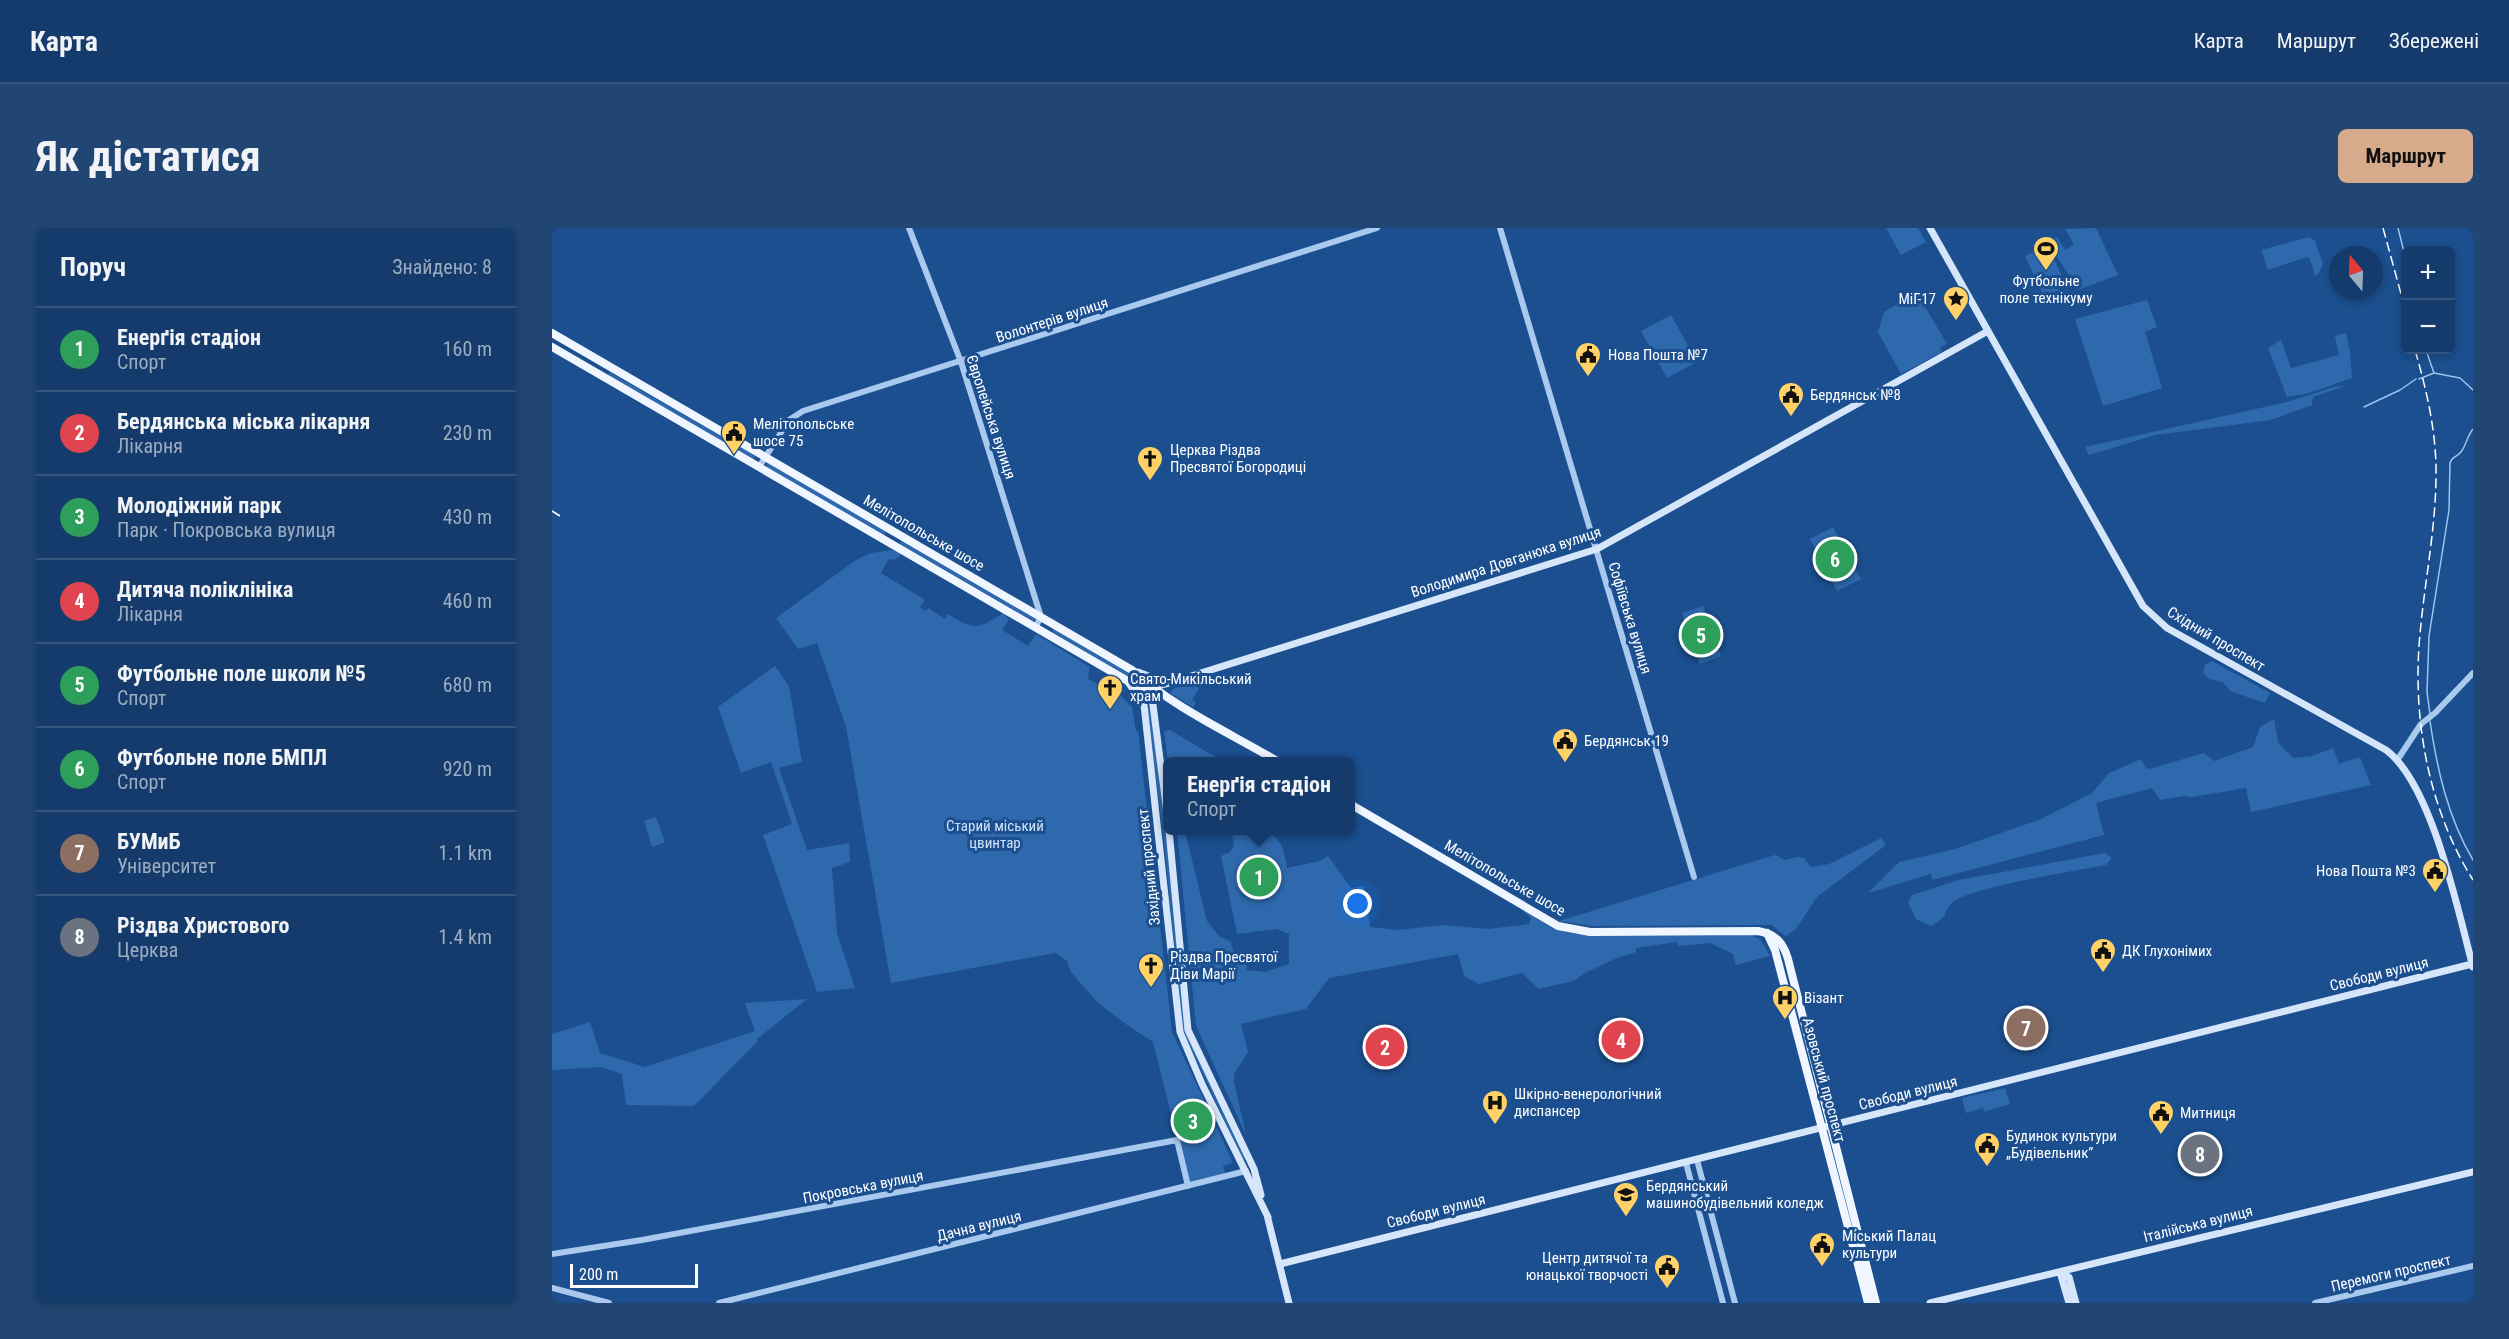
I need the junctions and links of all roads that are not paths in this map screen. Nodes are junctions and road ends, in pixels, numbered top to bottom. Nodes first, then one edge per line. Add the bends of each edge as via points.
1 (909, 228) edge
2 (1377, 228) edge
3 (1500, 228) edge
4 (1930, 228) edge
5 (1988, 331) junction
6 (552, 333) edge
7 (552, 347) edge
8 (961, 362) junction
9 (766, 457) junction
10 (759, 467) junction
11 (1596, 549) junction
12 (1034, 593) junction
13 (1020, 605) junction
14 (1041, 617) junction
15 (1036, 626) junction
16 (1132, 670) junction
17 (2473, 672) edge
18 (1126, 680) junction
19 (1169, 683) junction
20 (1153, 690) junction
21 (1270, 757) edge
22 (2398, 759) junction
23 (1163, 788) edge
24 (1355, 807) edge
25 (1169, 835) edge
26 (1694, 877) dead end
27 (1766, 932) junction
28 (2473, 966) edge
29 (1831, 1126) junction
30 (1821, 1129) junction
31 (1696, 1160) junction
32 (1686, 1163) junction
33 (1250, 1170) junction
34 (2473, 1172) edge
35 (1188, 1186) junction
36 (1851, 1220) junction
37 (552, 1254) edge
38 (1280, 1264) junction
39 (2473, 1266) edge
40 (2060, 1272) junction
41 (552, 1288) edge
42 (609, 1303) edge
43 (718, 1303) edge
44 (1289, 1303) edge
45 (1724, 1303) edge
46 (1734, 1303) edge
47 (1868, 1303) edge
48 (1876, 1303) edge
49 (1930, 1303) edge
50 (2068, 1303) edge
51 (2076, 1303) edge
52 (2315, 1303) edge

1 - 8 street, Європейська вулиця
2 - 8 street, Волонтерів вулиця
3 - 11 street, Софіївська вулиця
4 - 5 main road, Східний проспект
5 - 11 main road, Володимира Довганюка вулиця
5 - 22 main road, Східний проспект via 2115,559 2151,615 2203,650
6 - 9 main road, Мелітопольське шосе
7 - 10 main road, Мелітопольське шосе
8 - 9 street, Волонтерів вулиця via 795,415
8 - 12 street, Європейська вулиця
9 - 10 street, Волонтерів вулиця
9 - 13 main road, Мелітопольське шосе
10 - 15 main road, Мелітопольське шосе
11 - 19 main road, Володимира Довганюка вулиця
11 - 26 street, Софіївська вулиця
12 - 13 street via 1030,601
12 - 14 street, Європейська вулиця
13 - 14 main road, Мелітопольське шосе
14 - 15 street
14 - 16 main road, Мелітопольське шосе
15 - 18 main road, Мелітопольське шосе
16 - 19 main road
16 - 20 main road, Мелітопольське шосе
17 - 22 street via 2423,722
18 - 20 main road, Мелітопольське шосе
18 - 33 main road, Західний проспект via 1144,705 1180,1032 1202,1084
19 - 20 main road
19 - 20 main road
20 - 21 main road, Мелітопольське шосе
20 - 23 main road, Західний проспект
22 - 28 main road, Східний проспект via 2412,780 2437,841
24 - 27 main road, Мелітопольське шосе via 1558,926 1590,932
25 - 33 main road, Західний проспект via 1188,1030
27 - 29 main road, Азовський проспект via 1785,948
27 - 30 main road, Азовський проспект via 1775,950
28 - 29 main road, Свободи вулиця
29 - 30 main road, Свободи вулиця
29 - 36 main road, Азовський проспект
30 - 31 main road, Свободи вулиця
30 - 36 main road, Азовський проспект
31 - 32 main road, Свободи вулиця
31 - 46 street
32 - 38 main road, Свободи вулиця
32 - 45 street
33 - 35 street, Дачна вулиця
33 - 38 main road, Західний проспект
34 - 40 main road, Італійська вулиця
35 - 37 street, Покровська вулиця via 1177,1140
35 - 43 street, Дачна вулиця
36 - 47 main road, Азовський проспект
36 - 48 main road, Азовський проспект
38 - 44 main road, Західний проспект
39 - 52 street, Перемоги проспект
40 - 49 main road, Італійська вулиця
40 - 50 main road
40 - 51 main road via 2069,1277
41 - 42 street

